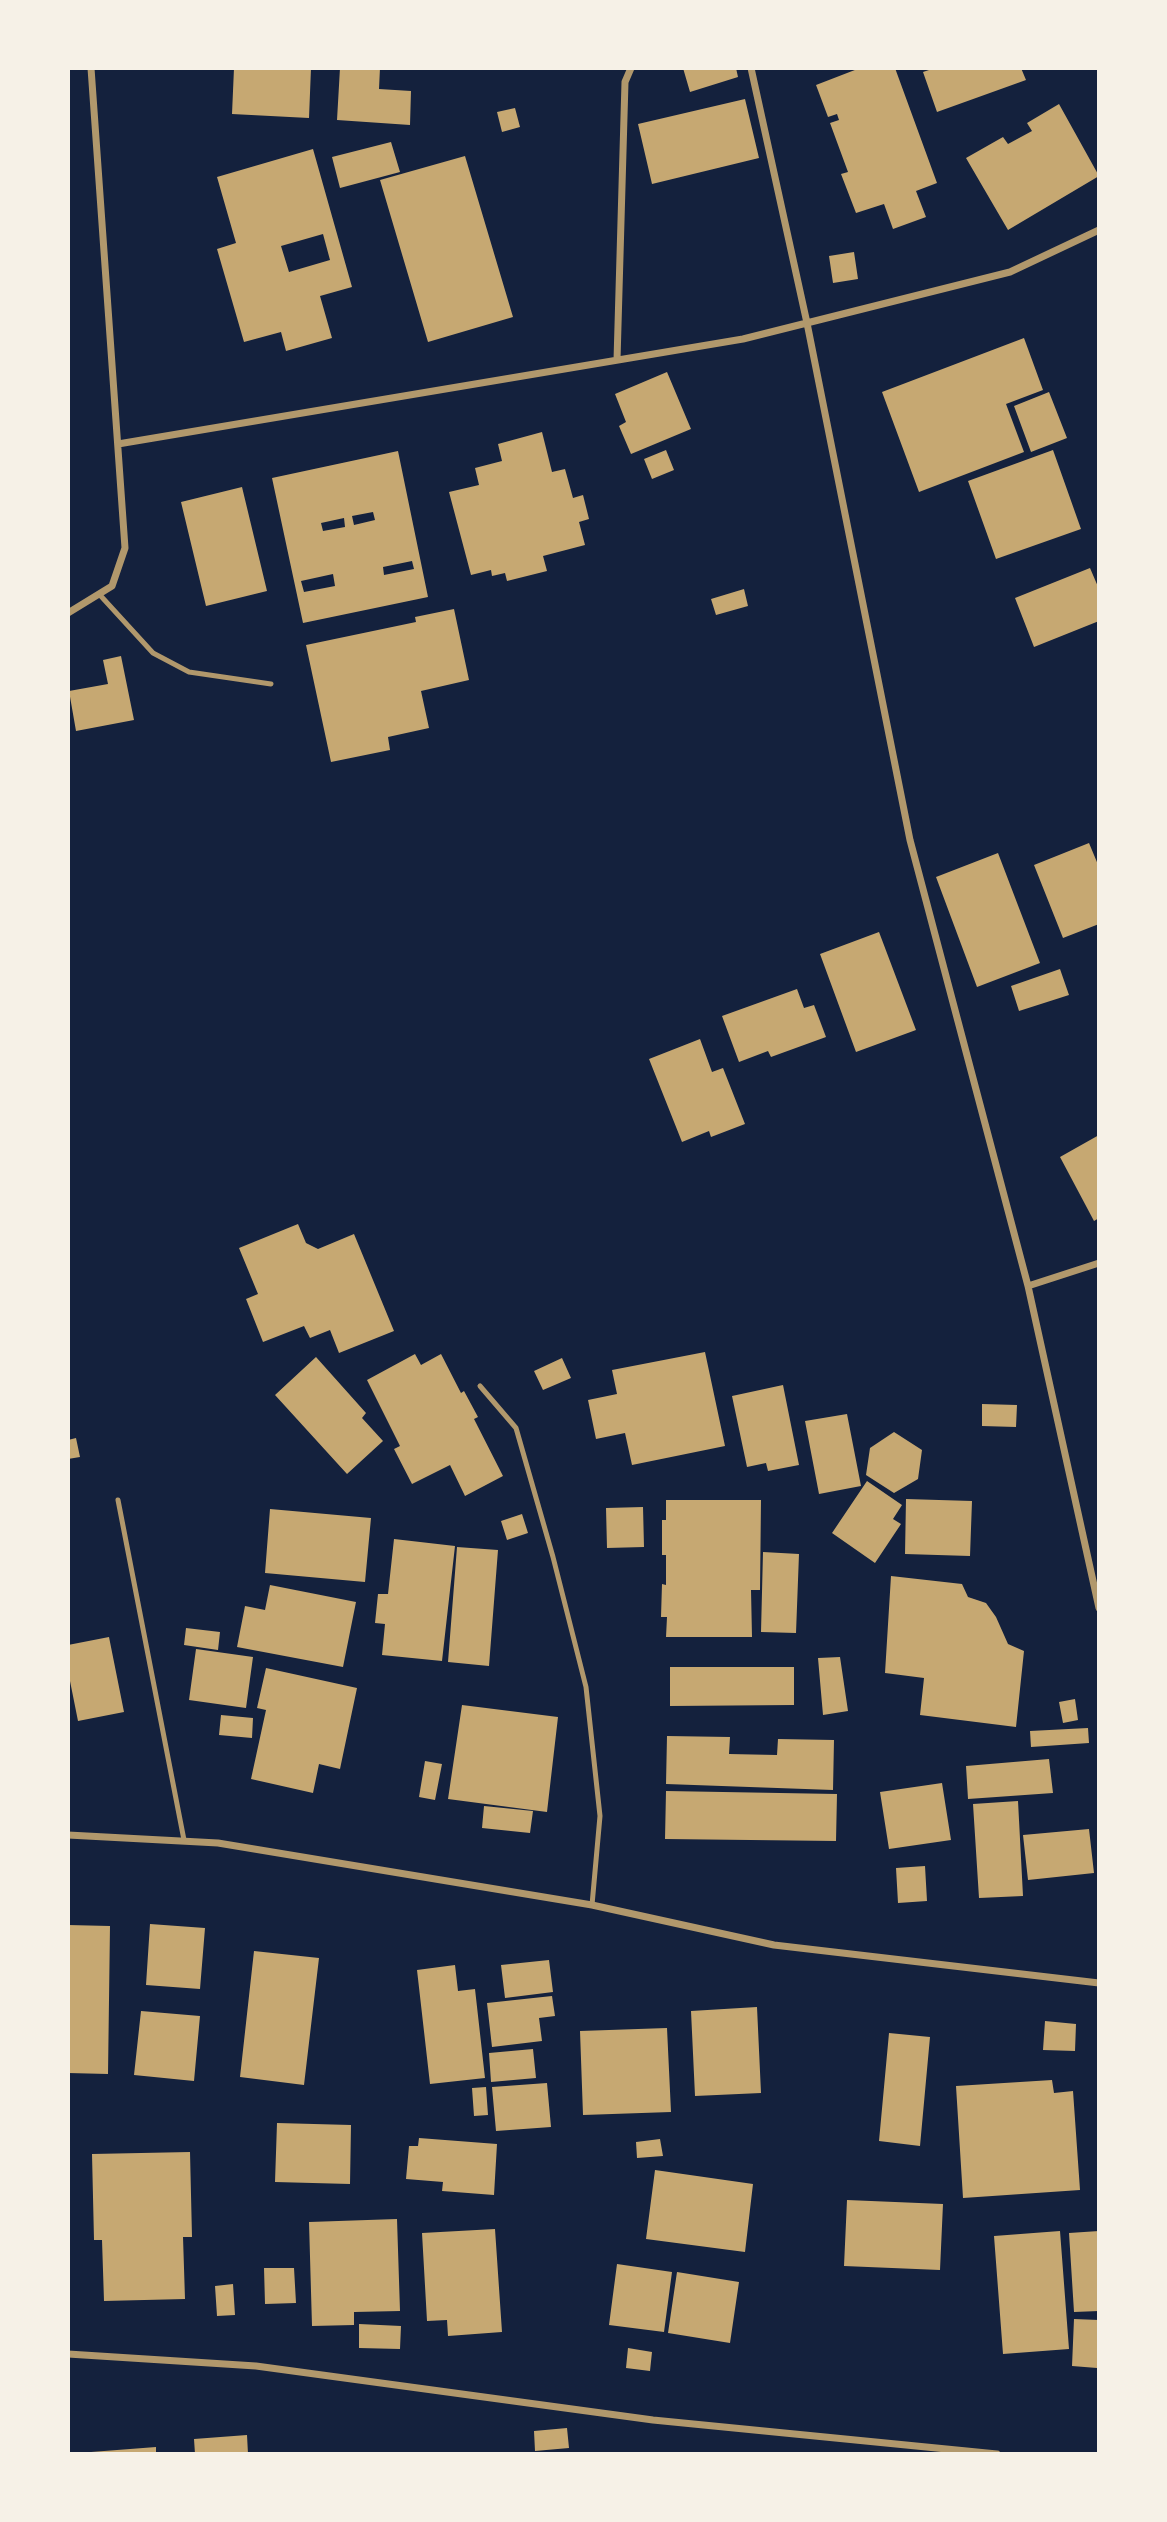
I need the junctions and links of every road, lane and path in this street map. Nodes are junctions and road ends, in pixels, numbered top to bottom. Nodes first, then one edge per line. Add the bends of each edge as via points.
1 (91, 68) edge
2 (631, 68) edge
3 (751, 68) edge
4 (1099, 230) edge
5 (807, 323) junction
6 (617, 360) junction
7 (118, 444) junction
8 (99, 594) junction
9 (68, 613) edge
10 (271, 684) dead end
11 (1099, 1263) edge
12 (1028, 1286) junction
13 (480, 1386) dead end
14 (118, 1500) dead end
15 (1099, 1608) edge
16 (68, 1835) edge
17 (184, 1840) junction
18 (592, 1905) junction
19 (1099, 1983) edge
20 (68, 2354) edge
21 (997, 2454) edge

1 - 7 street
2 - 6 street via 625,82
3 - 5 street
4 - 5 street via 1010,272
5 - 6 street
5 - 12 street via 910,840
6 - 7 street
7 - 8 street via 125,548 112,586
8 - 9 street
8 - 10 lane via 152,653 190,672
11 - 12 street
12 - 15 street
13 - 18 lane via 516,1428 586,1687 600,1816
14 - 17 lane
16 - 17 street
17 - 18 street
18 - 19 street via 775,1945
20 - 21 street via 256,2365 653,2420

